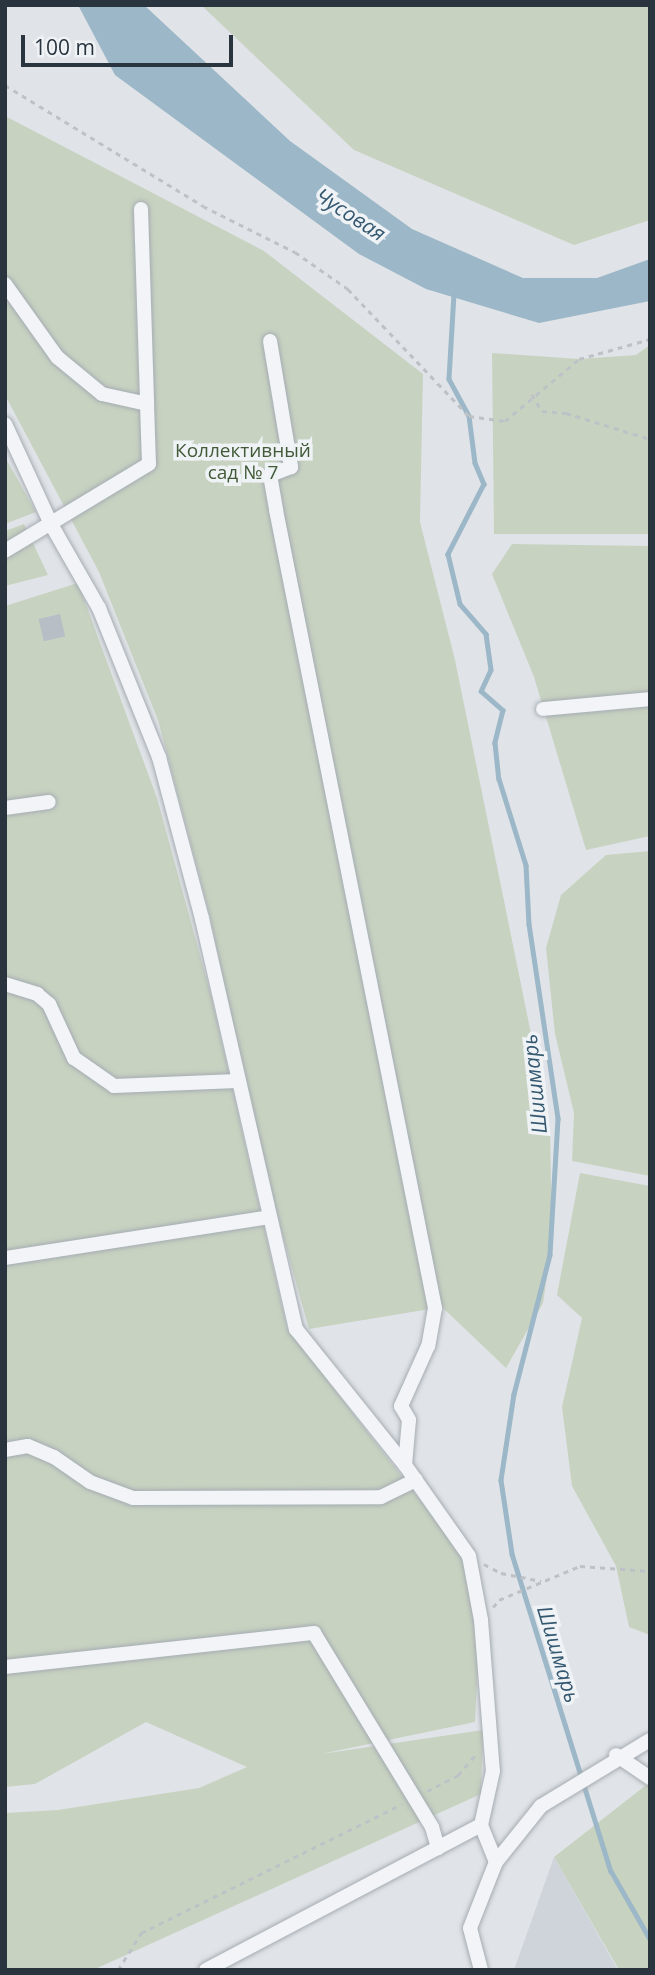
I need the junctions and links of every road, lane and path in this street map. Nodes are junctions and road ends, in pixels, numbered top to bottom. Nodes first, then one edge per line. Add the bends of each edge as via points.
1 (5, 85) edge
2 (141, 209) dead end
3 (5, 284) edge
4 (650, 339) edge
5 (270, 341) dead end
6 (532, 394) junction
7 (147, 404) junction
8 (5, 424) edge
9 (650, 439) edge
10 (52, 526) junction
11 (5, 551) edge
12 (650, 699) edge
13 (543, 709) dead end
14 (49, 802) dead end
15 (5, 808) edge
16 (5, 984) edge
17 (237, 1081) junction
18 (269, 1217) junction
19 (5, 1258) edge
20 (5, 1450) edge
21 (405, 1465) junction
22 (416, 1480) junction
23 (469, 1556) junction
24 (650, 1570) edge
25 (544, 1582) junction
26 (481, 1620) junction
27 (5, 1667) edge
28 (490, 1738) junction
29 (650, 1740) edge
30 (617, 1756) junction
31 (650, 1778) edge
32 (414, 1798) junction
33 (481, 1825) junction
34 (438, 1849) junction
35 (496, 1862) junction
36 (118, 1970) edge
37 (206, 1970) edge
38 (481, 1970) edge

1 - 6 path via 203,206 295,252 348,289 469,416 505,421
2 - 7 street
3 - 7 street via 57,357 102,394
4 - 6 path via 579,359
5 - 21 street via 291,467 270,475 435,1308 428,1346 401,1406 409,1420
6 - 9 path via 542,411 566,413
7 - 10 street via 149,464
8 - 10 street
10 - 11 street
10 - 17 street via 99,608 159,757 202,919
12 - 13 street
14 - 15 street
16 - 17 street via 49,1004 74,1058 114,1086
17 - 18 street
18 - 19 street
18 - 21 street via 296,1329
20 - 22 street via 28,1446 54,1457 90,1482 133,1497 381,1497
21 - 22 street
22 - 23 street
23 - 25 path via 501,1573
23 - 26 street
24 - 25 path via 580,1566
25 - 26 path via 499,1600
26 - 28 street
27 - 32 street via 314,1633
28 - 32 path via 458,1775
28 - 33 street via 493,1771
29 - 30 street
30 - 31 street
30 - 35 street via 541,1806
32 - 34 street via 432,1828
32 - 36 path via 141,1933
33 - 34 street
33 - 35 street
34 - 37 street
35 - 38 street via 470,1928

